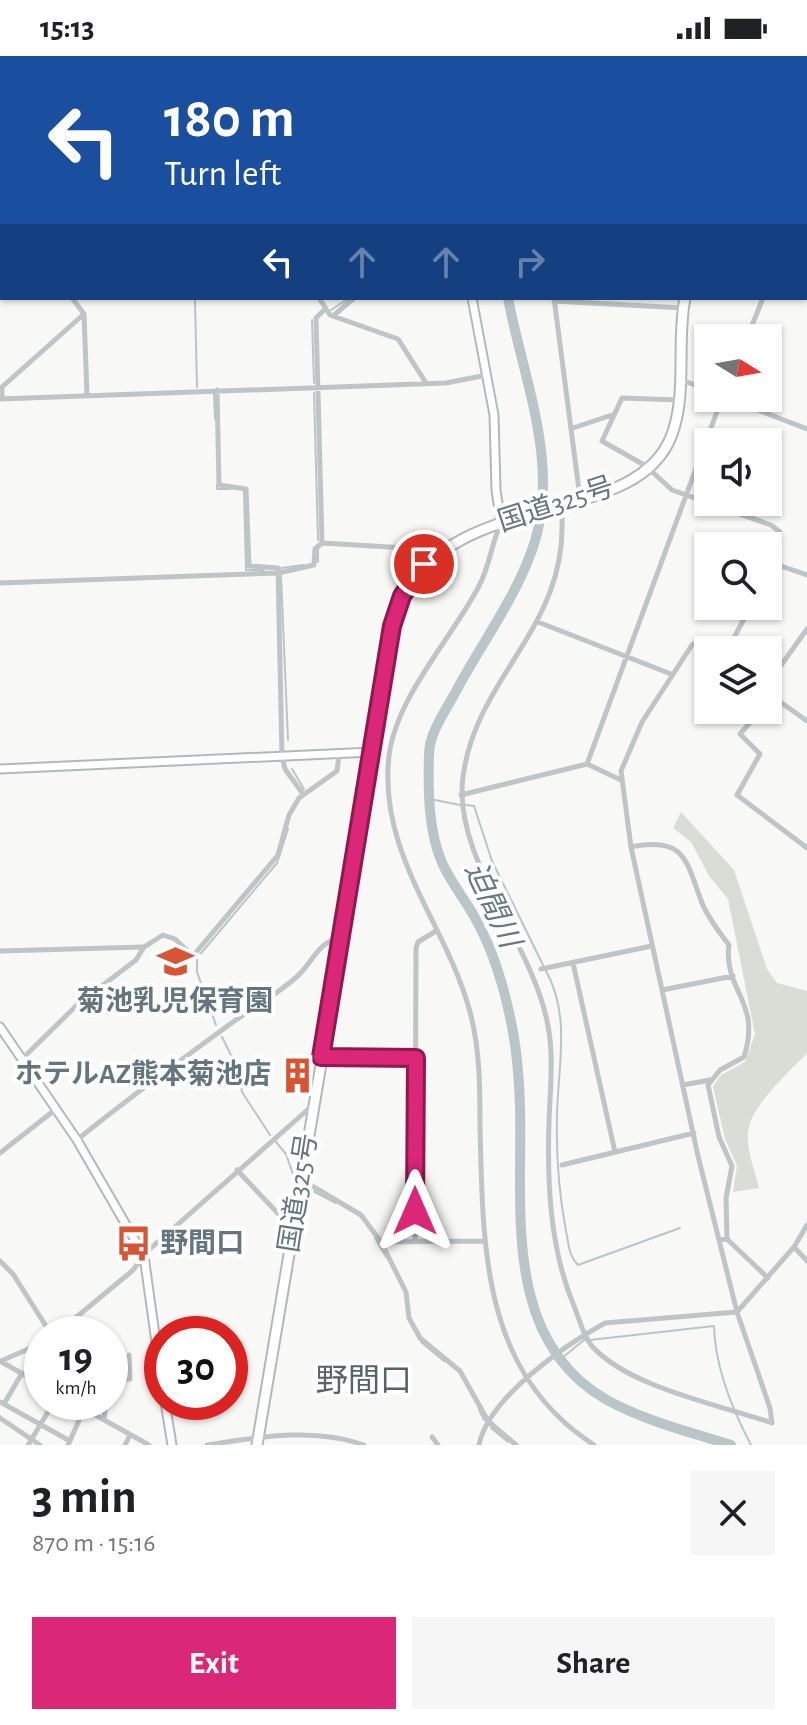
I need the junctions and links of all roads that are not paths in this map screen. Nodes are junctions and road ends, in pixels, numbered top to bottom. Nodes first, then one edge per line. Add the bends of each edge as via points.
1 (74, 300) edge
2 (320, 300) edge
3 (352, 300) edge
4 (472, 300) edge
5 (554, 300) edge
6 (586, 300) edge
7 (762, 300) edge
8 (684, 303) edge
9 (324, 310) junction
10 (84, 314) junction
11 (333, 316) junction
12 (753, 324) edge
13 (487, 375) junction
14 (679, 379) junction
15 (427, 383) junction
16 (694, 385) edge
17 (317, 387) junction
18 (217, 390) junction
19 (87, 395) junction
20 (1, 399) edge
21 (678, 400) junction
22 (718, 412) edge
23 (761, 412) edge
24 (612, 415) junction
25 (573, 428) junction
26 (807, 429) edge
27 (649, 469) junction
28 (684, 494) junction
29 (580, 498) junction
30 (559, 505) junction
31 (501, 523) junction
32 (780, 532) edge
33 (322, 543) junction
34 (440, 550) junction
35 (782, 566) edge
36 (278, 573) junction
37 (807, 575) edge
38 (0, 583) edge
39 (538, 622) junction
40 (807, 629) edge
41 (694, 646) edge
42 (627, 656) junction
43 (782, 661) edge
44 (671, 674) junction
45 (782, 703) edge
46 (807, 721) edge
47 (747, 724) edge
48 (372, 752) junction
49 (339, 755) junction
50 (282, 757) junction
51 (587, 764) junction
52 (0, 769) edge
53 (622, 780) junction
54 (303, 794) junction
55 (461, 795) junction
56 (631, 847) junction
57 (807, 848) edge
58 (436, 931) junction
59 (341, 937) junction
60 (652, 946) junction
61 (144, 947) junction
62 (0, 951) edge
63 (573, 963) junction
64 (541, 969) dead end
65 (733, 976) junction
66 (662, 990) junction
67 (0, 1027) edge
68 (321, 1057) junction
69 (416, 1058) junction
70 (22, 1060) junction
71 (711, 1080) junction
72 (683, 1085) junction
73 (313, 1105) junction
74 (56, 1109) junction
75 (694, 1133) junction
76 (77, 1140) junction
77 (615, 1152) junction
78 (0, 1153) edge
79 (562, 1165) dead end
80 (237, 1170) junction
81 (301, 1180) junction
82 (294, 1224) junction
83 (807, 1225) edge
84 (727, 1239) junction
85 (719, 1240) junction
86 (415, 1241) junction
87 (485, 1241) junction
88 (381, 1242) junction
89 (794, 1247) junction
90 (144, 1256) junction
91 (0, 1261) edge
92 (807, 1261) edge
93 (768, 1278) junction
94 (737, 1312) junction
95 (44, 1316) edge
96 (78, 1316) edge
97 (152, 1316) edge
98 (586, 1333) junction
99 (24, 1351) edge
100 (129, 1355) dead end
101 (0, 1361) edge
102 (22, 1373) joint
103 (128, 1379) edge
104 (527, 1380) junction
105 (2, 1403) edge
106 (0, 1418) edge
107 (44, 1420) edge
108 (79, 1420) edge
109 (104, 1420) edge
110 (168, 1420) edge
111 (488, 1421) junction
112 (41, 1425) junction
113 (481, 1434) junction
114 (130, 1435) junction
115 (432, 1437) dead end
116 (257, 1441) edge
117 (30, 1442) edge
118 (68, 1444) edge
119 (40, 1445) edge
120 (125, 1445) edge
121 (149, 1445) edge
122 (172, 1445) edge
123 (207, 1445) edge
124 (364, 1445) edge
125 (438, 1445) edge
126 (471, 1445) edge
127 (479, 1445) edge
128 (516, 1445) edge
129 (594, 1445) edge

1 - 10 street
2 - 9 street
3 - 11 street
4 - 13 street
5 - 25 street
6 - 8 street
7 - 12 street
8 - 14 highway, 国道325号
9 - 11 street
9 - 17 street via 316,318
10 - 19 street
10 - 20 street via 2,387
11 - 15 street via 398,339
13 - 15 street
13 - 31 street
14 - 16 street
14 - 21 highway, 国道325号
15 - 17 street
17 - 18 street
17 - 33 street
18 - 19 street
18 - 36 street via 219,485 246,489 249,566 276,567
19 - 20 street
21 - 24 street via 626,397
21 - 27 highway, 国道325号 via 671,438
22 - 28 street
23 - 26 street
24 - 25 street
24 - 27 street via 602,441
25 - 29 street
27 - 28 street
27 - 29 highway, 国道325号
28 - 32 street
28 - 42 street
29 - 30 highway, 国道325号
30 - 31 highway, 国道325号
30 - 39 street via 563,539 558,571
31 - 34 highway, 国道325号
31 - 58 street via 480,586 405,709 390,750 389,795 398,846
33 - 34 street
33 - 36 street via 315,549 314,565
34 - 48 highway, 国道325号 via 413,577 394,616
35 - 37 street
36 - 38 street
36 - 50 street
39 - 42 street
39 - 55 street via 479,719
40 - 43 street
41 - 44 street
42 - 44 street
42 - 51 street
44 - 53 street via 642,722
45 - 46 street
47 - 57 street via 740,734 760,754 737,795
48 - 49 street
48 - 59 highway, 国道325号
49 - 50 street
49 - 54 street via 337,771
50 - 52 street
50 - 54 street
51 - 53 street
51 - 55 street
53 - 56 street
54 - 61 street via 289,815 278,855 193,956 167,935
55 - 98 street via 471,839 532,970 546,1013 551,1205 563,1278
56 - 60 street
56 - 65 street via 668,846 688,861 703,904 729,945
58 - 69 street via 416,948
58 - 87 street via 462,986 476,1041
59 - 68 highway, 国道325号
59 - 76 street via 327,940 277,993
60 - 63 street
60 - 66 street
61 - 62 street
61 - 70 street via 136,960 78,1004
63 - 64 street
63 - 77 street
65 - 66 street
65 - 71 street via 749,1010 750,1039 744,1057
66 - 72 street
67 - 70 street
68 - 69 street
68 - 73 highway, 国道325号
69 - 86 street
70 - 74 street
71 - 72 street
71 - 84 street via 719,1137 732,1166
72 - 75 street
73 - 80 street
73 - 81 highway, 国道325号
74 - 76 street
74 - 78 street
75 - 77 street
75 - 85 street
76 - 90 street
77 - 79 street
80 - 82 street via 286,1222
80 - 90 street
81 - 82 highway, 国道325号
81 - 88 street via 354,1209
82 - 116 highway, 国道325号
83 - 89 street
84 - 85 street
84 - 93 street
85 - 94 street
86 - 87 street
86 - 88 street
87 - 104 street via 494,1304
88 - 111 street via 406,1292 413,1327 430,1349 460,1371
89 - 92 street
89 - 93 street
90 - 96 street
90 - 97 street
91 - 95 street
93 - 94 street
94 - 98 street via 605,1323
94 - 98 street via 772,1423 642,1380 591,1345
98 - 104 street
99 - 101 street
100 - 103 street
101 - 102 street
102 - 105 street
104 - 111 street
104 - 129 street via 570,1428
105 - 112 street
106 - 117 street
107 - 112 street
108 - 118 street
109 - 114 street
110 - 122 street
111 - 113 street
111 - 128 street
112 - 117 street
112 - 118 street
113 - 126 street
113 - 127 street
114 - 120 street
114 - 121 street
115 - 125 street
116 - 123 street
116 - 124 street via 319,1436
117 - 119 street

